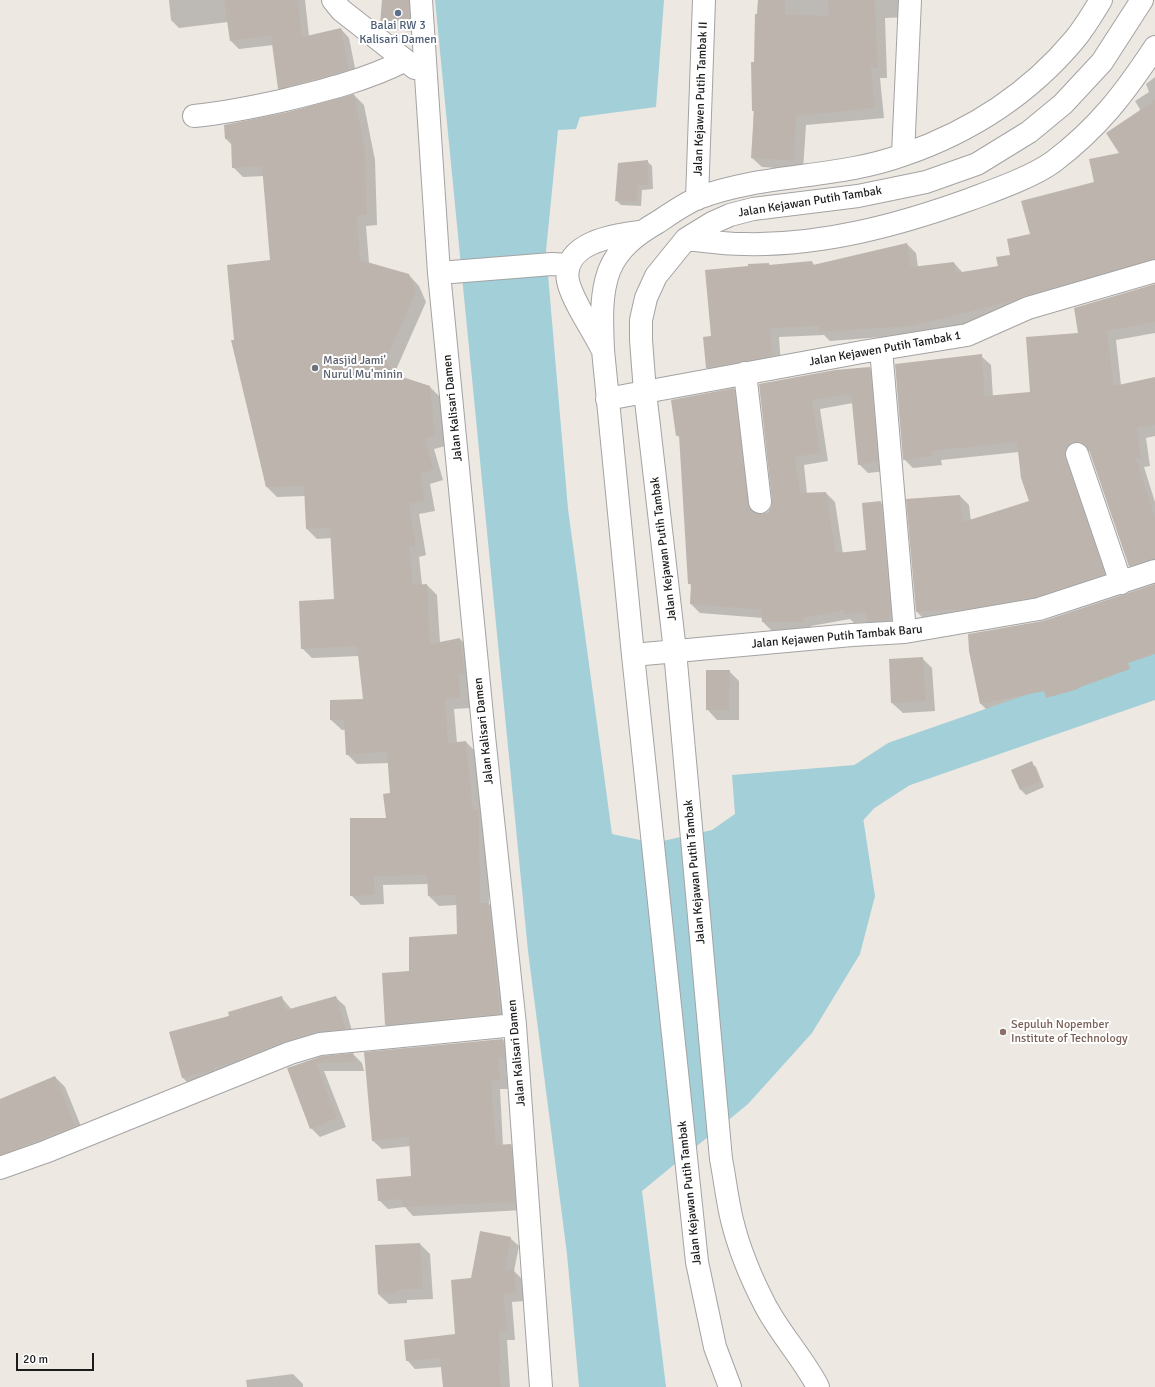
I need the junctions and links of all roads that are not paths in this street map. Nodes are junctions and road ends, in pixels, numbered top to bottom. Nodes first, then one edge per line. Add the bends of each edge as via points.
1 (333, 0) edge
2 (421, 0) edge
3 (704, 0) edge
4 (910, 0) edge
5 (1101, 0) edge
6 (1142, 0) edge
7 (1155, 47) edge
8 (404, 61) junction
9 (424, 74) junction
10 (194, 116) dead end
11 (904, 155) junction
12 (697, 199) junction
13 (640, 232) junction
14 (686, 239) junction
15 (561, 265) junction
16 (1155, 271) edge
17 (446, 272) junction
18 (881, 349) junction
19 (603, 350) junction
20 (745, 373) junction
21 (645, 392) junction
22 (607, 399) junction
23 (1077, 454) dead end
24 (760, 502) dead end
25 (1155, 571) edge
26 (1121, 583) junction
27 (905, 632) junction
28 (675, 651) junction
29 (633, 655) junction
30 (515, 1025) junction
31 (0, 1168) edge
32 (541, 1387) edge
33 (730, 1387) edge
34 (818, 1387) edge

1 - 8 street via 341,10
2 - 9 street, Jalan Kalisari Damen
3 - 12 street, Jalan Kejawen Putih Tambak II
4 - 11 street
5 - 11 street, Jalan Kejawan Putih Tambak via 1071,43 1050,67 1015,98 968,127
6 - 14 street, Jalan Kejawan Putih Tambak via 1102,62 1063,104 1029,132 977,164 926,182 858,196 753,209 712,223
7 - 14 street via 1129,88 1093,129 1052,163 1003,187 941,210 865,231 798,242 752,244
8 - 9 street
8 - 10 street via 377,75 329,90 226,113
9 - 17 street, Jalan Kalisari Damen
11 - 12 street, Jalan Kejawan Putih Tambak via 852,170 747,185
12 - 13 street, Jalan Kejawan Putih Tambak
13 - 15 street, Jalan Kejawan Putih Tambak via 614,235 591,244
13 - 19 street, Jalan Kejawan Putih Tambak via 621,249 610,270 602,300
14 - 21 street, Jalan Kejawan Putih Tambak via 656,276 646,298 641,340
15 - 17 street
15 - 19 street, Jalan Kejawan Putih Tambak via 568,274 570,288
16 - 18 street, Jalan Kejawen Putih Tambak 1 via 1028,308 967,335
17 - 30 street, Jalan Kalisari Damen via 484,736
18 - 20 street, Jalan Kejawen Putih Tambak 1
18 - 27 street
19 - 22 street, Jalan Kejawan Putih Tambak
20 - 21 street, Jalan Kejawen Putih Tambak 1
20 - 24 street
21 - 22 street, Jalan Kejawen Putih Tambak 1
21 - 28 street, Jalan Kejawan Putih Tambak
22 - 29 street, Jalan Kejawan Putih Tambak
23 - 26 street
25 - 26 street, Jalan Kejawen Putih Tambak Baru
26 - 27 street, Jalan Kejawen Putih Tambak Baru via 1039,609
27 - 28 street, Jalan Kejawen Putih Tambak Baru
28 - 29 street, Jalan Kejawen Putih Tambak Baru
28 - 34 street, Jalan Kejawan Putih Tambak via 721,1159 732,1219 747,1268 765,1305 783,1337 809,1370
29 - 33 street, Jalan Kejawan Putih Tambak via 698,1269 716,1347
30 - 31 street via 320,1044 290,1053
30 - 32 street, Jalan Kalisari Damen

